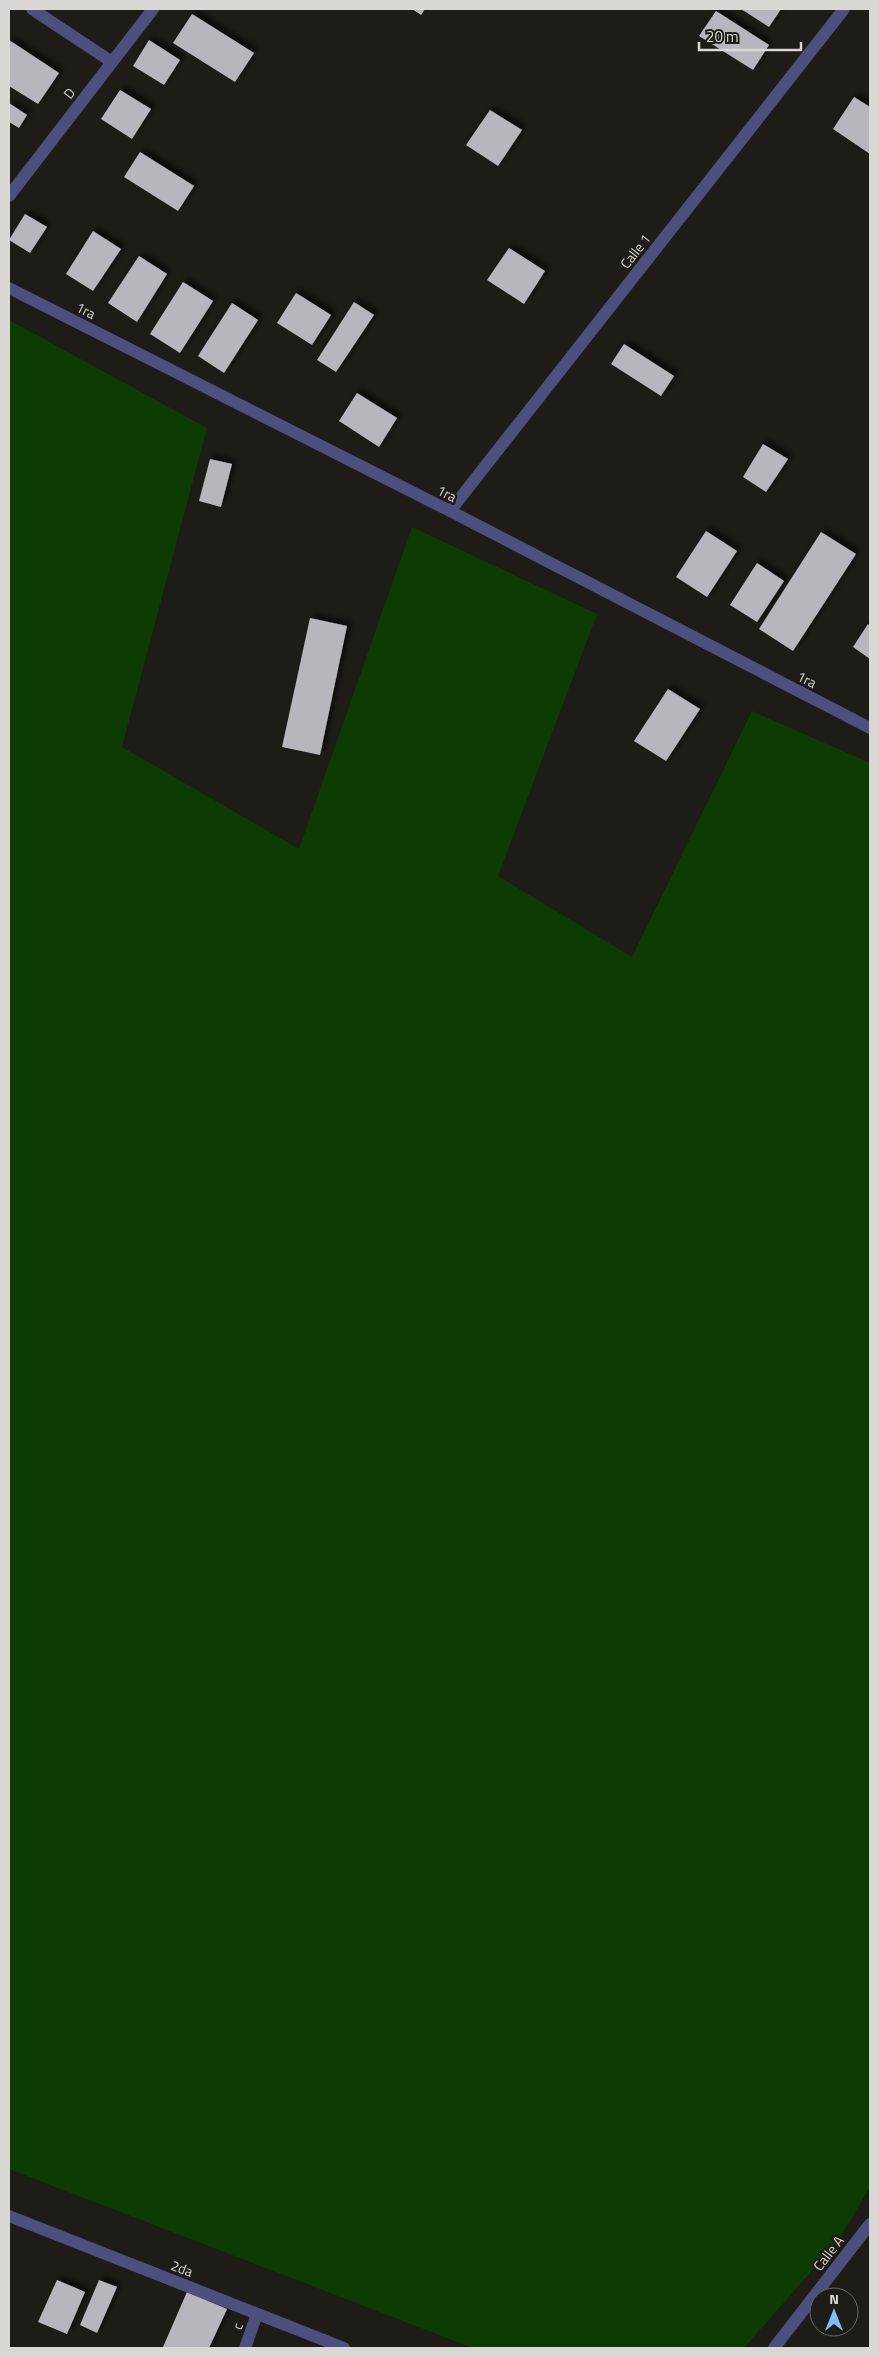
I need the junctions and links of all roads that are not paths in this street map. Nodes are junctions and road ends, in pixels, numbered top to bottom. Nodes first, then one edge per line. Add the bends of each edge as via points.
1 (32, 9) edge
2 (153, 9) edge
3 (844, 9) edge
4 (112, 62) junction
5 (9, 196) edge
6 (9, 288) edge
7 (450, 511) junction
8 (870, 728) edge
9 (9, 2216) edge
10 (870, 2224) edge
11 (257, 2314) junction
12 (244, 2348) edge
13 (344, 2348) edge
14 (774, 2348) edge

1 - 4 street
2 - 4 street, D
3 - 7 street, Calle 1
4 - 5 street, D
6 - 7 street, 1ra
7 - 8 street, 1ra
9 - 11 street, 2da
10 - 14 street, Calle A
11 - 12 street, c
11 - 13 street, 2da

